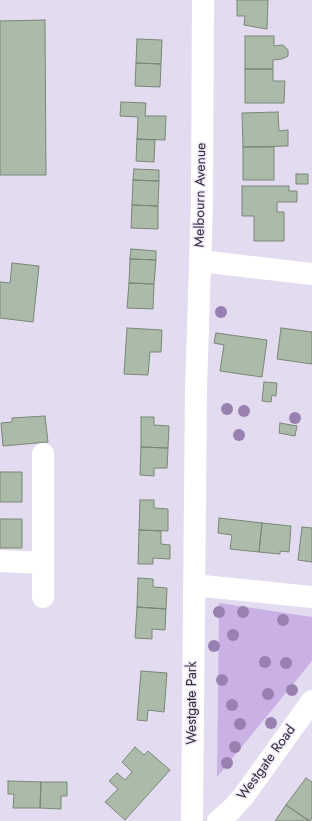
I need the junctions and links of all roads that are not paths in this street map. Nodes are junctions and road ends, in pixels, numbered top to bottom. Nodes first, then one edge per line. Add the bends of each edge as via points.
1 (203, 0) edge
2 (200, 261) junction
3 (312, 274) edge
4 (196, 391) joint
5 (43, 454) dead end
6 (0, 561) edge
7 (43, 563) junction
8 (194, 585) junction
9 (43, 597) dead end
10 (312, 597) edge
11 (312, 701) edge
12 (192, 821) edge
13 (218, 821) edge

1 - 2 street, Melbourn Avenue
2 - 3 street
2 - 4 street, Melbourn Avenue
4 - 8 street, Westgate Park
5 - 7 street
6 - 7 street
7 - 9 street
8 - 10 street
8 - 12 street, Westgate Park
11 - 13 street, Westgate Road via 243,797

